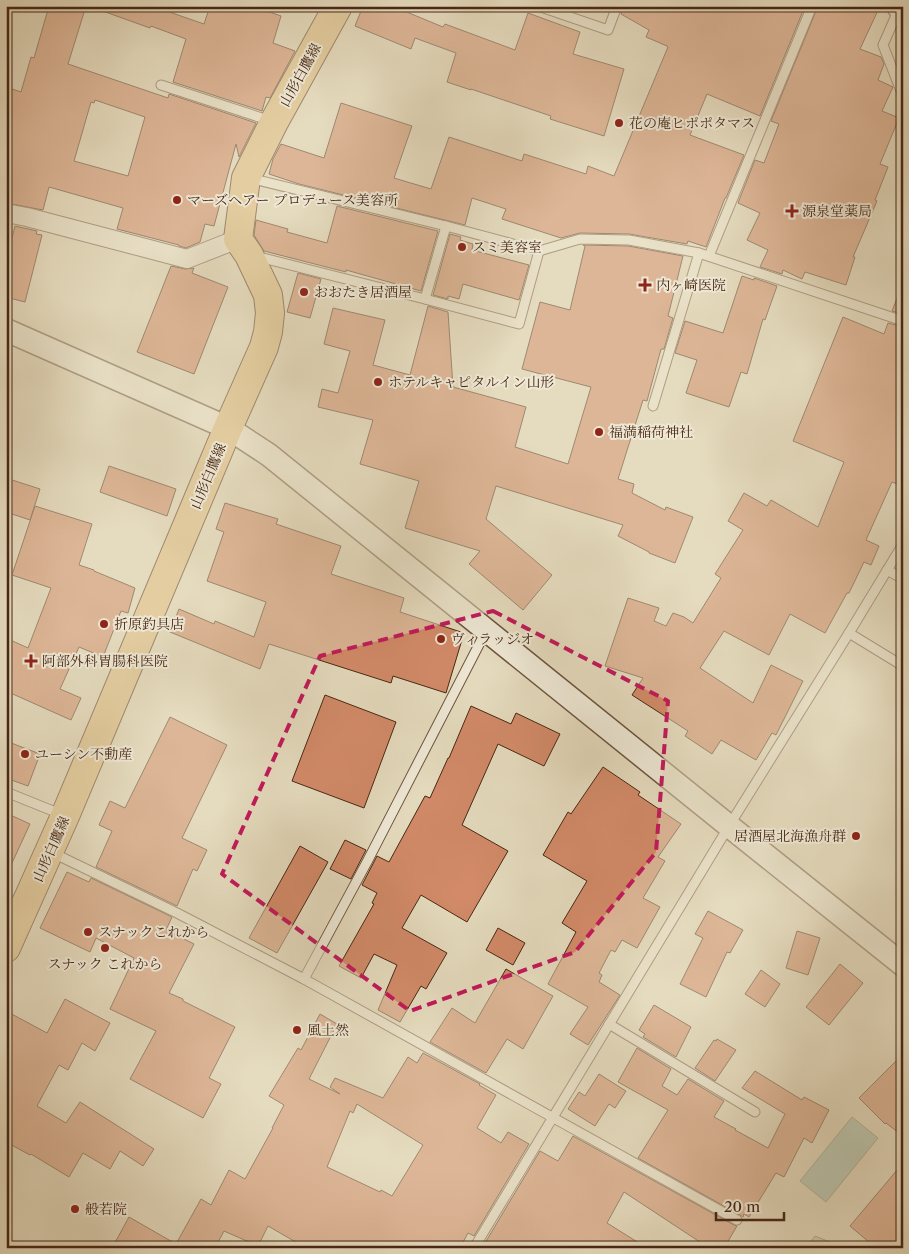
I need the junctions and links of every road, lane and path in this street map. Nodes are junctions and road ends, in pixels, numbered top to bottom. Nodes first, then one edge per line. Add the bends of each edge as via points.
1 (338, 6) edge
2 (538, 6) edge
3 (617, 6) edge
4 (812, 6) edge
5 (900, 9) edge
6 (161, 85) dead end
7 (903, 96) edge
8 (274, 122) junction
9 (246, 178) junction
10 (6, 213) edge
11 (446, 226) junction
12 (243, 247) junction
13 (539, 251) junction
14 (699, 253) junction
15 (709, 256) junction
16 (425, 298) junction
17 (903, 321) edge
18 (6, 330) edge
19 (653, 406) dead end
20 (228, 428) junction
21 (903, 544) edge
22 (887, 570) junction
23 (903, 579) edge
24 (486, 631) junction
25 (849, 634) junction
26 (903, 666) edge
27 (6, 792) edge
28 (66, 816) junction
29 (728, 826) junction
30 (50, 852) junction
31 (6, 948) edge
32 (903, 965) edge
33 (304, 979) junction
34 (609, 1024) junction
35 (755, 1112) dead end
36 (553, 1117) junction
37 (737, 1220) dead end
38 (474, 1248) edge

1 - 8 main road, 山形白鷹線
2 - 3 lane via 608,30
4 - 15 lane
5 - 7 lane via 883,45
6 - 8 lane
8 - 9 main road, 山形白鷹線
9 - 11 lane
9 - 12 main road, 山形白鷹線
10 - 12 street via 187,259
11 - 13 lane
11 - 16 lane
12 - 16 lane
12 - 20 main road, 山形白鷹線 via 268,295 270,313 264,347
13 - 14 lane via 580,238 629,240
13 - 16 lane via 519,324
14 - 15 lane
14 - 19 lane
15 - 17 lane
18 - 20 street
20 - 24 street via 269,455
20 - 28 main road, 山形白鷹線
21 - 22 lane
22 - 23 lane
22 - 25 lane
24 - 29 street
24 - 33 lane
25 - 26 lane
25 - 29 lane
27 - 28 lane
28 - 30 main road, 山形白鷹線
29 - 32 street
29 - 34 lane
30 - 31 main road, 山形白鷹線
30 - 33 lane
33 - 36 lane
34 - 35 lane
34 - 36 lane
36 - 37 lane
36 - 38 lane

